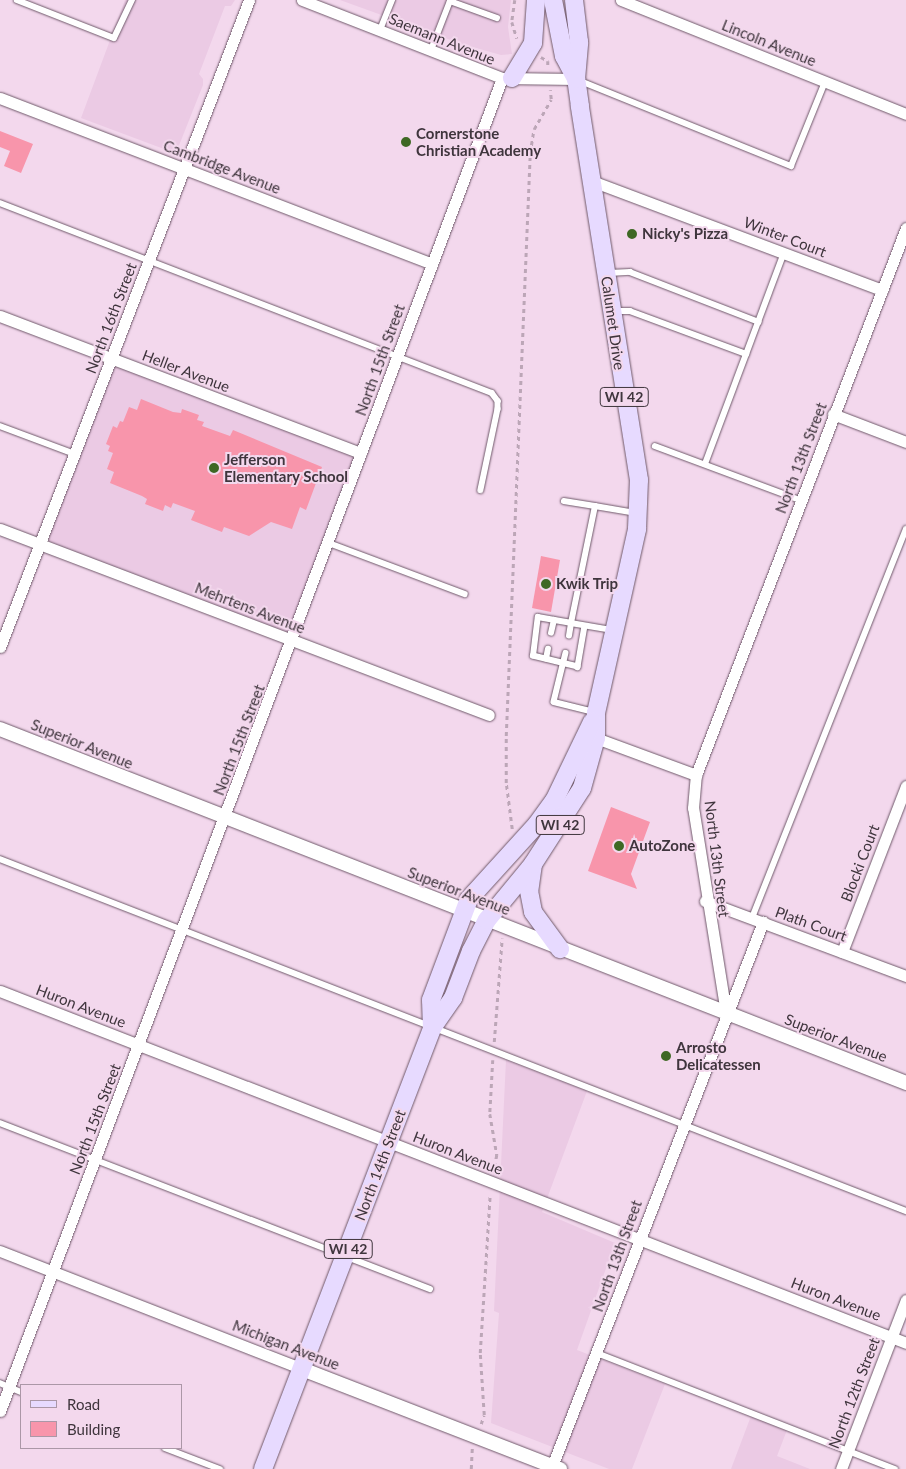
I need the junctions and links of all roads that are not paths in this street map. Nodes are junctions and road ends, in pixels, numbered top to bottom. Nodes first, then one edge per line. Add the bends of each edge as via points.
1 (17, 0) edge
2 (132, 0) edge
3 (249, 0) edge
4 (302, 0) edge
5 (392, 0) edge
6 (450, 0) edge
7 (536, 0) edge
8 (553, 0) edge
9 (574, 0) edge
10 (621, 0) edge
11 (498, 18) dead end
12 (380, 30) junction
13 (431, 50) junction
14 (507, 78) junction
15 (576, 79) junction
16 (825, 82) junction
17 (0, 98) edge
18 (906, 114) edge
19 (184, 168) junction
20 (592, 181) junction
21 (0, 203) edge
22 (906, 228) edge
23 (784, 252) junction
24 (149, 260) junction
25 (432, 264) junction
26 (607, 273) junction
27 (882, 290) junction
28 (612, 311) junction
29 (0, 316) edge
30 (758, 322) junction
31 (746, 354) junction
32 (397, 357) junction
33 (112, 359) junction
34 (833, 414) junction
35 (0, 426) edge
36 (906, 442) edge
37 (655, 446) dead end
38 (362, 453) junction
39 (75, 454) junction
40 (705, 464) junction
41 (481, 490) dead end
42 (800, 500) junction
43 (564, 501) dead end
44 (595, 506) junction
45 (638, 513) junction
46 (0, 529) edge
47 (906, 529) edge
48 (329, 543) junction
49 (39, 544) junction
50 (465, 594) dead end
51 (554, 620) junction
52 (571, 623) junction
53 (585, 626) junction
54 (614, 631) junction
55 (551, 633) dead end
56 (569, 636) dead end
57 (292, 640) junction
58 (0, 647) edge
59 (548, 649) dead end
60 (566, 653) dead end
61 (546, 659) junction
62 (564, 663) junction
63 (596, 713) junction
64 (489, 715) dead end
65 (0, 729) edge
66 (596, 738) junction
67 (696, 776) junction
68 (906, 786) edge
69 (226, 818) junction
70 (0, 858) edge
71 (533, 864) junction
72 (705, 901) junction
73 (464, 911) junction
74 (752, 918) junction
75 (487, 920) junction
76 (763, 922) junction
77 (182, 931) junction
78 (560, 948) junction
79 (842, 952) junction
80 (906, 976) edge
81 (0, 991) edge
82 (726, 1013) junction
83 (432, 1028) junction
84 (139, 1045) junction
85 (906, 1083) edge
86 (0, 1123) edge
87 (682, 1124) junction
88 (389, 1142) junction
89 (96, 1160) junction
90 (906, 1211) edge
91 (638, 1239) junction
92 (0, 1251) edge
93 (345, 1257) junction
94 (52, 1272) junction
95 (430, 1289) dead end
96 (906, 1300) edge
97 (892, 1337) junction
98 (906, 1342) edge
99 (597, 1353) junction
100 (302, 1369) junction
101 (4, 1385) edge
102 (20, 1392) edge
103 (0, 1411) edge
104 (169, 1449) edge
105 (848, 1450) junction
106 (554, 1468) edge
107 (220, 1469) edge
108 (263, 1469) edge
109 (840, 1469) edge
110 (895, 1469) edge

1 - 2 lane via 114,38
3 - 19 street, North 16th Street
4 - 12 street, Saemann Avenue
5 - 12 lane
6 - 11 lane
6 - 13 lane
7 - 14 main road via 533,43
8 - 15 main road, Calumet Drive / WI 42 via 564,56
9 - 15 main road, Calumet Drive / WI 42 via 579,46
10 - 16 street, Lincoln Avenue
12 - 13 street, Saemann Avenue
13 - 14 street, Saemann Avenue
14 - 15 street, Saemann Avenue
14 - 25 street, North 15th Street
15 - 16 lane via 791,166
15 - 20 main road, Calumet Drive / WI 42
16 - 18 street, Lincoln Avenue
17 - 19 street, Cambridge Avenue
19 - 24 street, North 16th Street
19 - 25 street, Cambridge Avenue
20 - 23 street, Winter Court
20 - 26 main road, Calumet Drive / WI 42
21 - 24 lane
22 - 27 street, North 13th Street
23 - 27 street, Winter Court
23 - 30 lane
24 - 32 lane
24 - 33 street, North 16th Street
25 - 32 street, North 15th Street
26 - 28 main road, Calumet Drive / WI 42
26 - 30 lane via 630,272
27 - 34 street, North 13th Street
28 - 31 lane via 630,311
28 - 45 main road, Calumet Drive / WI 42 via 639,480
29 - 33 street, Heller Avenue
30 - 31 lane
31 - 40 lane
32 - 38 street, North 15th Street
32 - 41 lane via 490,392 496,398 496,420
33 - 38 street, Heller Avenue
33 - 39 street, North 16th Street
34 - 36 street
34 - 42 street, North 13th Street
35 - 39 lane
37 - 40 lane
38 - 48 street, North 15th Street
39 - 49 street, North 16th Street
40 - 42 lane
42 - 67 street, North 13th Street
43 - 44 lane
44 - 45 lane
44 - 52 lane
45 - 54 main road, Calumet Drive / WI 42
46 - 49 street, Mehrtens Avenue
47 - 74 lane
48 - 50 lane
48 - 57 street, North 15th Street
49 - 57 street, Mehrtens Avenue
49 - 58 street, North 16th Street
51 - 52 lane
51 - 55 lane
51 - 61 lane via 538,618 533,656
52 - 53 lane
52 - 56 lane
53 - 54 lane
53 - 62 lane via 578,667
54 - 63 main road, Calumet Drive / WI 42
57 - 64 street, Mehrtens Avenue
57 - 69 street, North 15th Street
59 - 61 lane
60 - 62 lane
61 - 62 lane
62 - 63 lane via 554,702
63 - 66 main road, North 14th Street / WI 42
63 - 73 main road, North 14th Street / WI 42 via 554,801 469,898
65 - 69 street, Superior Avenue
66 - 67 street
66 - 71 main road, North 14th Street / WI 42 via 582,788
67 - 72 street, North 13th Street via 692,808
68 - 79 street, Blocki Court
69 - 73 street, Superior Avenue
69 - 77 street, North 15th Street
70 - 77 lane
71 - 75 main road, North 14th Street / WI 42
71 - 78 main road via 530,891 533,912
72 - 74 street, Plath Court
72 - 82 street, North 13th Street
73 - 75 street, Superior Avenue
73 - 83 main road, North 14th Street / WI 42 via 431,1000
74 - 76 street, Plath Court
75 - 78 street, Superior Avenue
75 - 83 main road, North 14th Street / WI 42 via 471,951 454,998
76 - 79 street, Plath Court
76 - 82 street
77 - 83 lane
77 - 84 street, North 15th Street
78 - 82 street, Superior Avenue
79 - 80 street, Plath Court
81 - 84 street, Huron Avenue
82 - 85 street, Superior Avenue
82 - 87 street, North 13th Street
83 - 87 lane
83 - 88 main road, North 14th Street / WI 42
84 - 88 street, Huron Avenue
84 - 89 street, North 15th Street
86 - 89 lane
87 - 90 lane
87 - 91 street, North 13th Street
88 - 91 street, Huron Avenue
88 - 93 main road, North 14th Street / WI 42
89 - 93 lane
89 - 94 street, North 15th Street
91 - 97 street, Huron Avenue
91 - 99 street, North 13th Street
92 - 94 street, Michigan Avenue
93 - 95 lane
93 - 100 main road, North 14th Street / WI 42
94 - 100 street, Michigan Avenue
94 - 101 street, North 15th Street
96 - 97 street, North 12th Street
97 - 98 street, Huron Avenue
97 - 105 street, North 12th Street
99 - 105 lane
99 - 106 street, North 13th Street
100 - 106 street, Michigan Avenue
100 - 108 main road, North 14th Street / WI 42
101 - 102 lane
101 - 103 street, North 15th Street
104 - 107 lane
105 - 109 street, North 12th Street
105 - 110 lane

